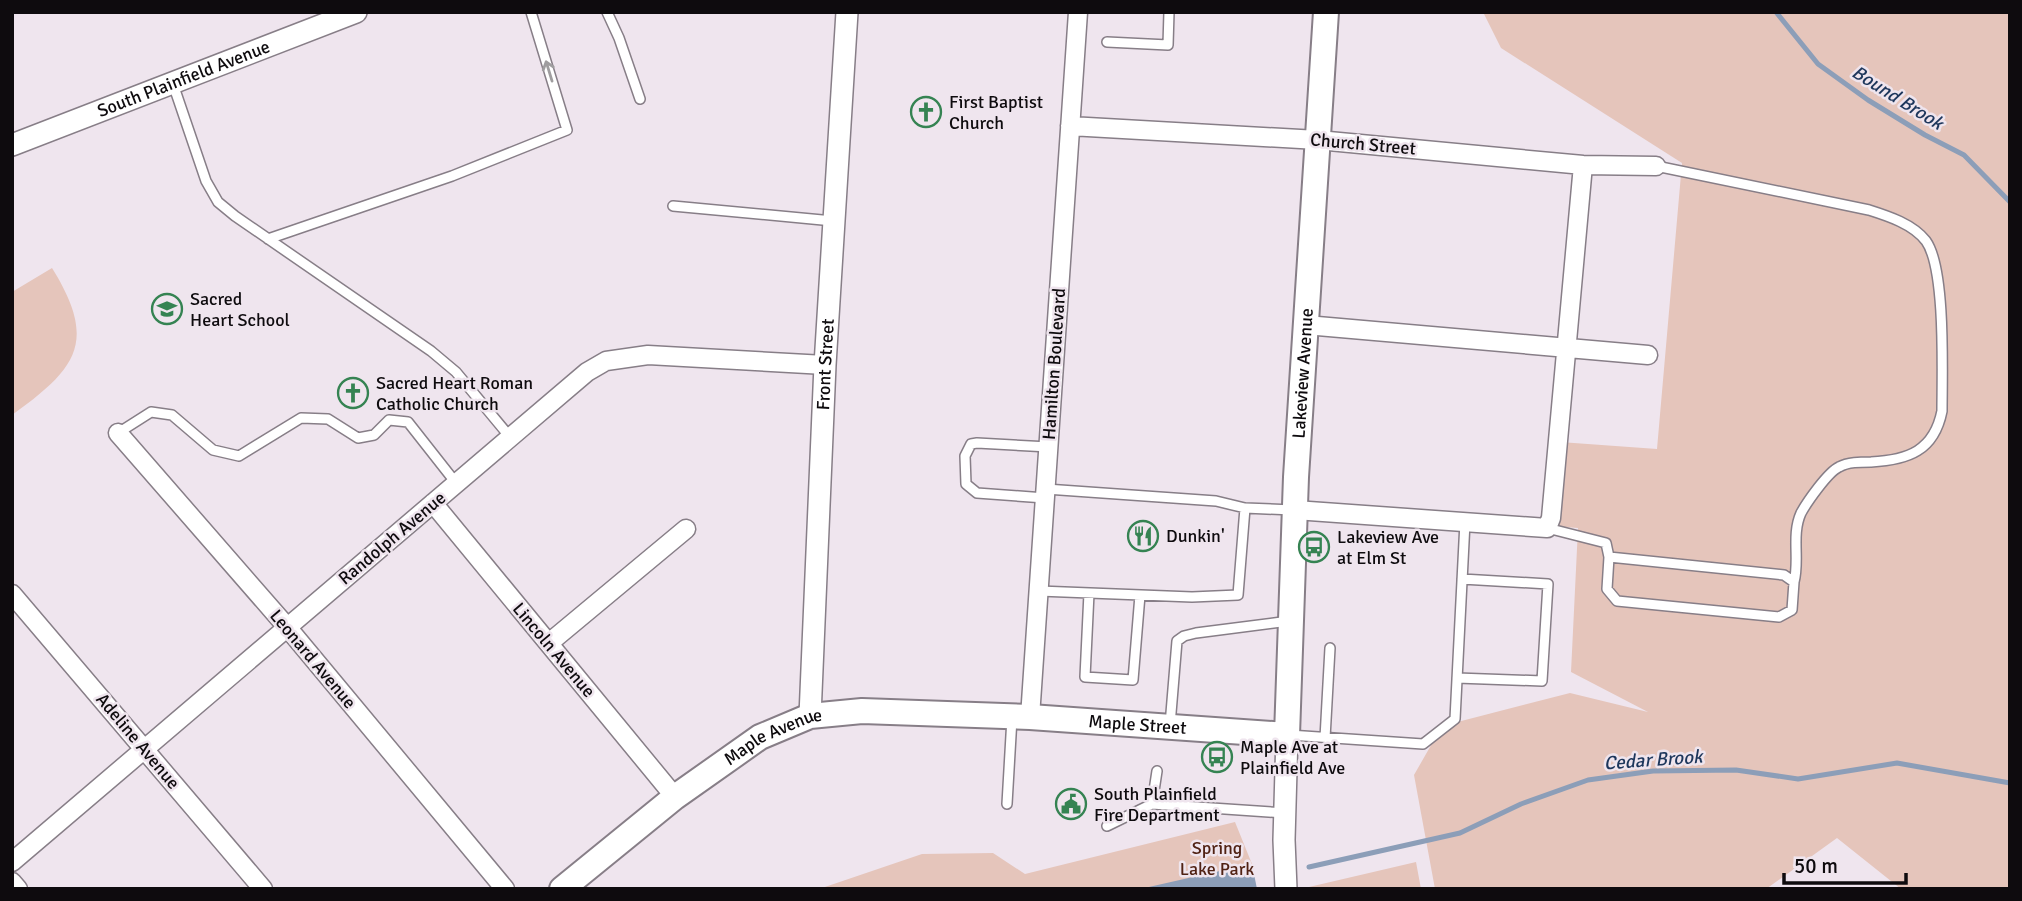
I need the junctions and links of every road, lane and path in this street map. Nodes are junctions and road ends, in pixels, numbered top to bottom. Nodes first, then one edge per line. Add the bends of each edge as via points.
1 (356, 12) edge
2 (531, 12) edge
3 (607, 12) edge
4 (847, 12) edge
5 (1078, 12) edge
6 (1169, 12) edge
7 (1326, 12) edge
8 (1107, 42) dead end
9 (173, 83) junction
10 (640, 99) dead end
11 (1070, 126) junction
12 (1318, 140) junction
13 (12, 145) edge
14 (1583, 165) junction
15 (1656, 166) joint
16 (673, 206) dead end
17 (835, 221) junction
18 (268, 239) junction
19 (1306, 325) junction
20 (1565, 349) junction
21 (1648, 355) dead end
22 (825, 365) junction
23 (118, 433) joint
24 (510, 437) junction
25 (1049, 447) junction
26 (456, 483) junction
27 (1046, 494) junction
28 (433, 503) junction
29 (1245, 508) junction
30 (1295, 510) junction
31 (1465, 522) junction
32 (1547, 528) junction
33 (686, 529) dead end
34 (1609, 557) junction
35 (1462, 579) junction
36 (1794, 582) junction
37 (1039, 590) junction
38 (1088, 593) junction
39 (12, 594) edge
40 (1140, 595) junction
41 (1291, 621) junction
42 (287, 627) junction
43 (549, 643) junction
44 (1330, 648) dead end
45 (1457, 678) junction
46 (810, 716) junction
47 (1021, 716) junction
48 (1170, 727) junction
49 (1287, 735) junction
50 (1325, 738) junction
51 (144, 749) junction
52 (1157, 771) dead end
53 (675, 797) junction
54 (1007, 804) dead end
55 (1152, 804) junction
56 (1285, 813) junction
57 (1107, 826) dead end
58 (12, 862) edge
59 (12, 882) edge
60 (18, 889) edge
61 (263, 889) edge
62 (505, 889) edge
63 (562, 889) edge
64 (1286, 889) edge

1 - 9 street, South Plainfield Avenue
18 -> 2 lane via 452,176 567,130
3 - 10 lane
4 - 17 street, Front Street
5 - 11 street, Hamilton Boulevard
6 - 8 lane via 1168,45
7 - 12 main road, Lakeview Avenue
9 - 13 street, South Plainfield Avenue
9 - 18 lane via 206,181 218,202
11 - 12 street, Church Street
11 - 25 street, Hamilton Boulevard
12 - 14 street, Church Street
12 - 19 main road, Lakeview Avenue
14 - 15 street, Church Street
14 - 20 street
15 - 36 lane via 1869,210 1911,228 1926,241 1933,258 1940,293 1939,429 1916,453 1892,461 1852,463 1829,474 1796,528
16 - 17 lane
17 - 22 street, Front Street
18 - 24 lane via 431,351 456,372
19 - 20 street
19 - 30 main road, Lakeview Avenue
20 - 21 street
20 - 32 street
22 - 24 street, Randolph Avenue via 648,355 606,361
22 - 46 street, Front Street
23 - 26 lane via 151,412 172,415 213,450 239,456 301,418 328,419 358,438 374,435 388,419 408,422
23 - 42 street, Leonard Avenue
24 - 26 street, Randolph Avenue
25 - 27 street, Hamilton Boulevard
25 - 27 lane via 977,443 971,444 965,456 966,484 977,493
26 - 28 street, Randolph Avenue
27 - 29 lane via 1216,501
27 - 37 street, Hamilton Boulevard
28 - 42 street, Randolph Avenue
28 - 43 street, Lincoln Avenue
29 - 30 lane
29 - 40 lane via 1238,595
30 - 31 street
30 - 41 main road, Lakeview Avenue
31 - 32 street
31 - 35 lane
32 - 34 lane via 1606,543
33 - 43 street
34 - 36 lane via 1784,575
34 - 36 lane via 1607,589 1616,601 1779,617 1792,610
35 - 45 lane
35 - 45 lane via 1548,584 1542,681
37 - 38 lane
37 - 47 street, Hamilton Boulevard
38 - 40 lane
38 - 40 lane via 1085,677 1133,680
39 - 51 street, Adeline Avenue
41 - 48 lane via 1196,633 1177,641
41 - 49 main road, Lakeview Avenue
42 - 51 street, Randolph Avenue
42 - 62 street, Leonard Avenue
43 - 53 street, Lincoln Avenue
44 - 50 lane
45 - 50 lane via 1455,719 1423,744
46 - 47 main road, Maple Avenue via 862,711
46 - 53 main road, Maple Avenue via 760,737
47 - 48 main road, Maple Street
47 - 54 lane
48 - 49 main road, Maple Street
49 - 50 lane
49 - 56 street
51 - 58 street, Randolph Avenue
51 - 61 street, Adeline Avenue
52 - 55 lane
53 - 63 main road, Maple Avenue
55 - 56 lane
55 - 57 lane
56 - 64 street
59 - 60 street

